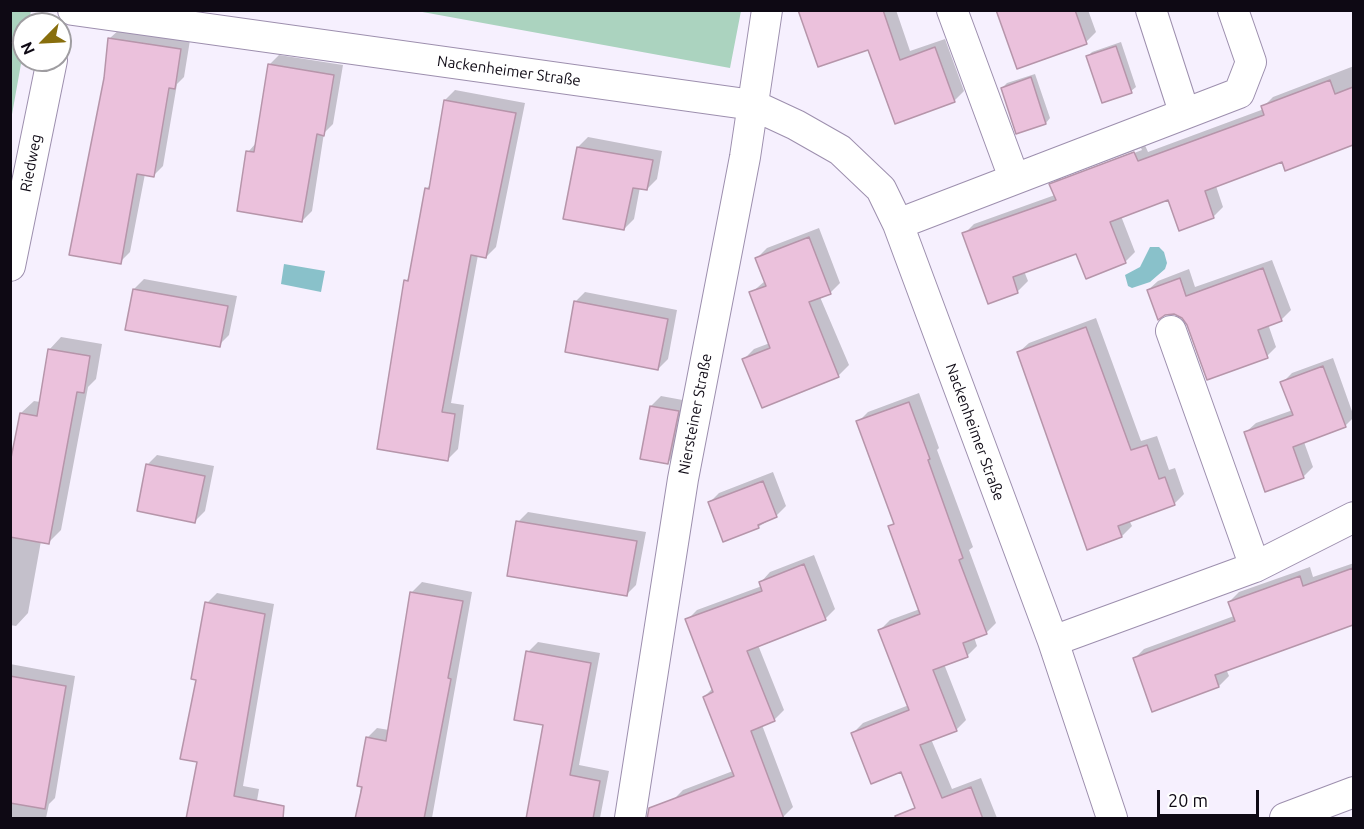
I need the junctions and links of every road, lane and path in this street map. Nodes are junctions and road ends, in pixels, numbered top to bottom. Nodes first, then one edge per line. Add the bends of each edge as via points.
1 (73, 10) edge
2 (767, 10) edge
3 (952, 10) edge
4 (1151, 10) edge
5 (1233, 10) edge
6 (50, 72) edge
7 (753, 105) junction
8 (1184, 112) junction
9 (1014, 178) junction
10 (898, 224) junction
11 (10, 266) edge
12 (1170, 331) dead end
13 (1353, 517) edge
14 (1255, 567) junction
15 (1053, 641) junction
16 (1353, 792) edge
17 (630, 819) edge
18 (1112, 819) edge
19 (1285, 819) edge

1 - 7 street, Nackenheimer Straße
2 - 7 street, Niersteiner Straße
3 - 9 street
4 - 8 street
5 - 8 street via 1251,62 1239,93
6 - 11 street, Riedweg
7 - 10 street, Nackenheimer Straße via 840,150 881,189
7 - 17 street, Niersteiner Straße via 683,479
8 - 9 street
9 - 10 street
10 - 15 street, Nackenheimer Straße
12 - 14 street
13 - 14 street
14 - 15 street
15 - 18 street, Nackenheimer Straße
16 - 19 street

